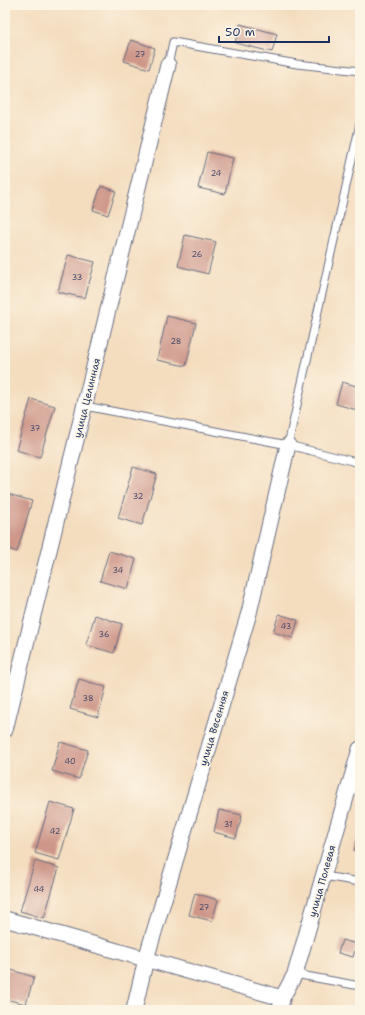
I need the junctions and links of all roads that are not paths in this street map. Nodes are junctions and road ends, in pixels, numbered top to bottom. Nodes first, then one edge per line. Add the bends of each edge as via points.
1 (168, 65) joint
2 (360, 71) edge
3 (360, 124) edge
4 (85, 406) junction
5 (288, 445) junction
6 (360, 463) edge
7 (5, 730) edge
8 (360, 749) edge
9 (324, 876) junction
10 (360, 882) edge
11 (5, 919) edge
12 (146, 959) junction
13 (295, 974) junction
14 (360, 986) edge
15 (281, 1004) edge
16 (134, 1010) edge

1 - 2 lane via 173,42 297,64
1 - 4 street, улица Целинная
3 - 5 lane
4 - 5 lane
4 - 7 street, улица Целинная
5 - 6 lane
5 - 12 street, улица Весенняя via 250,613
8 - 9 street, улица Полевая
9 - 10 lane
9 - 13 street, улица Полевая
11 - 12 street
12 - 15 street
12 - 16 street, улица Весенняя
13 - 14 lane
13 - 15 street, улица Полевая

